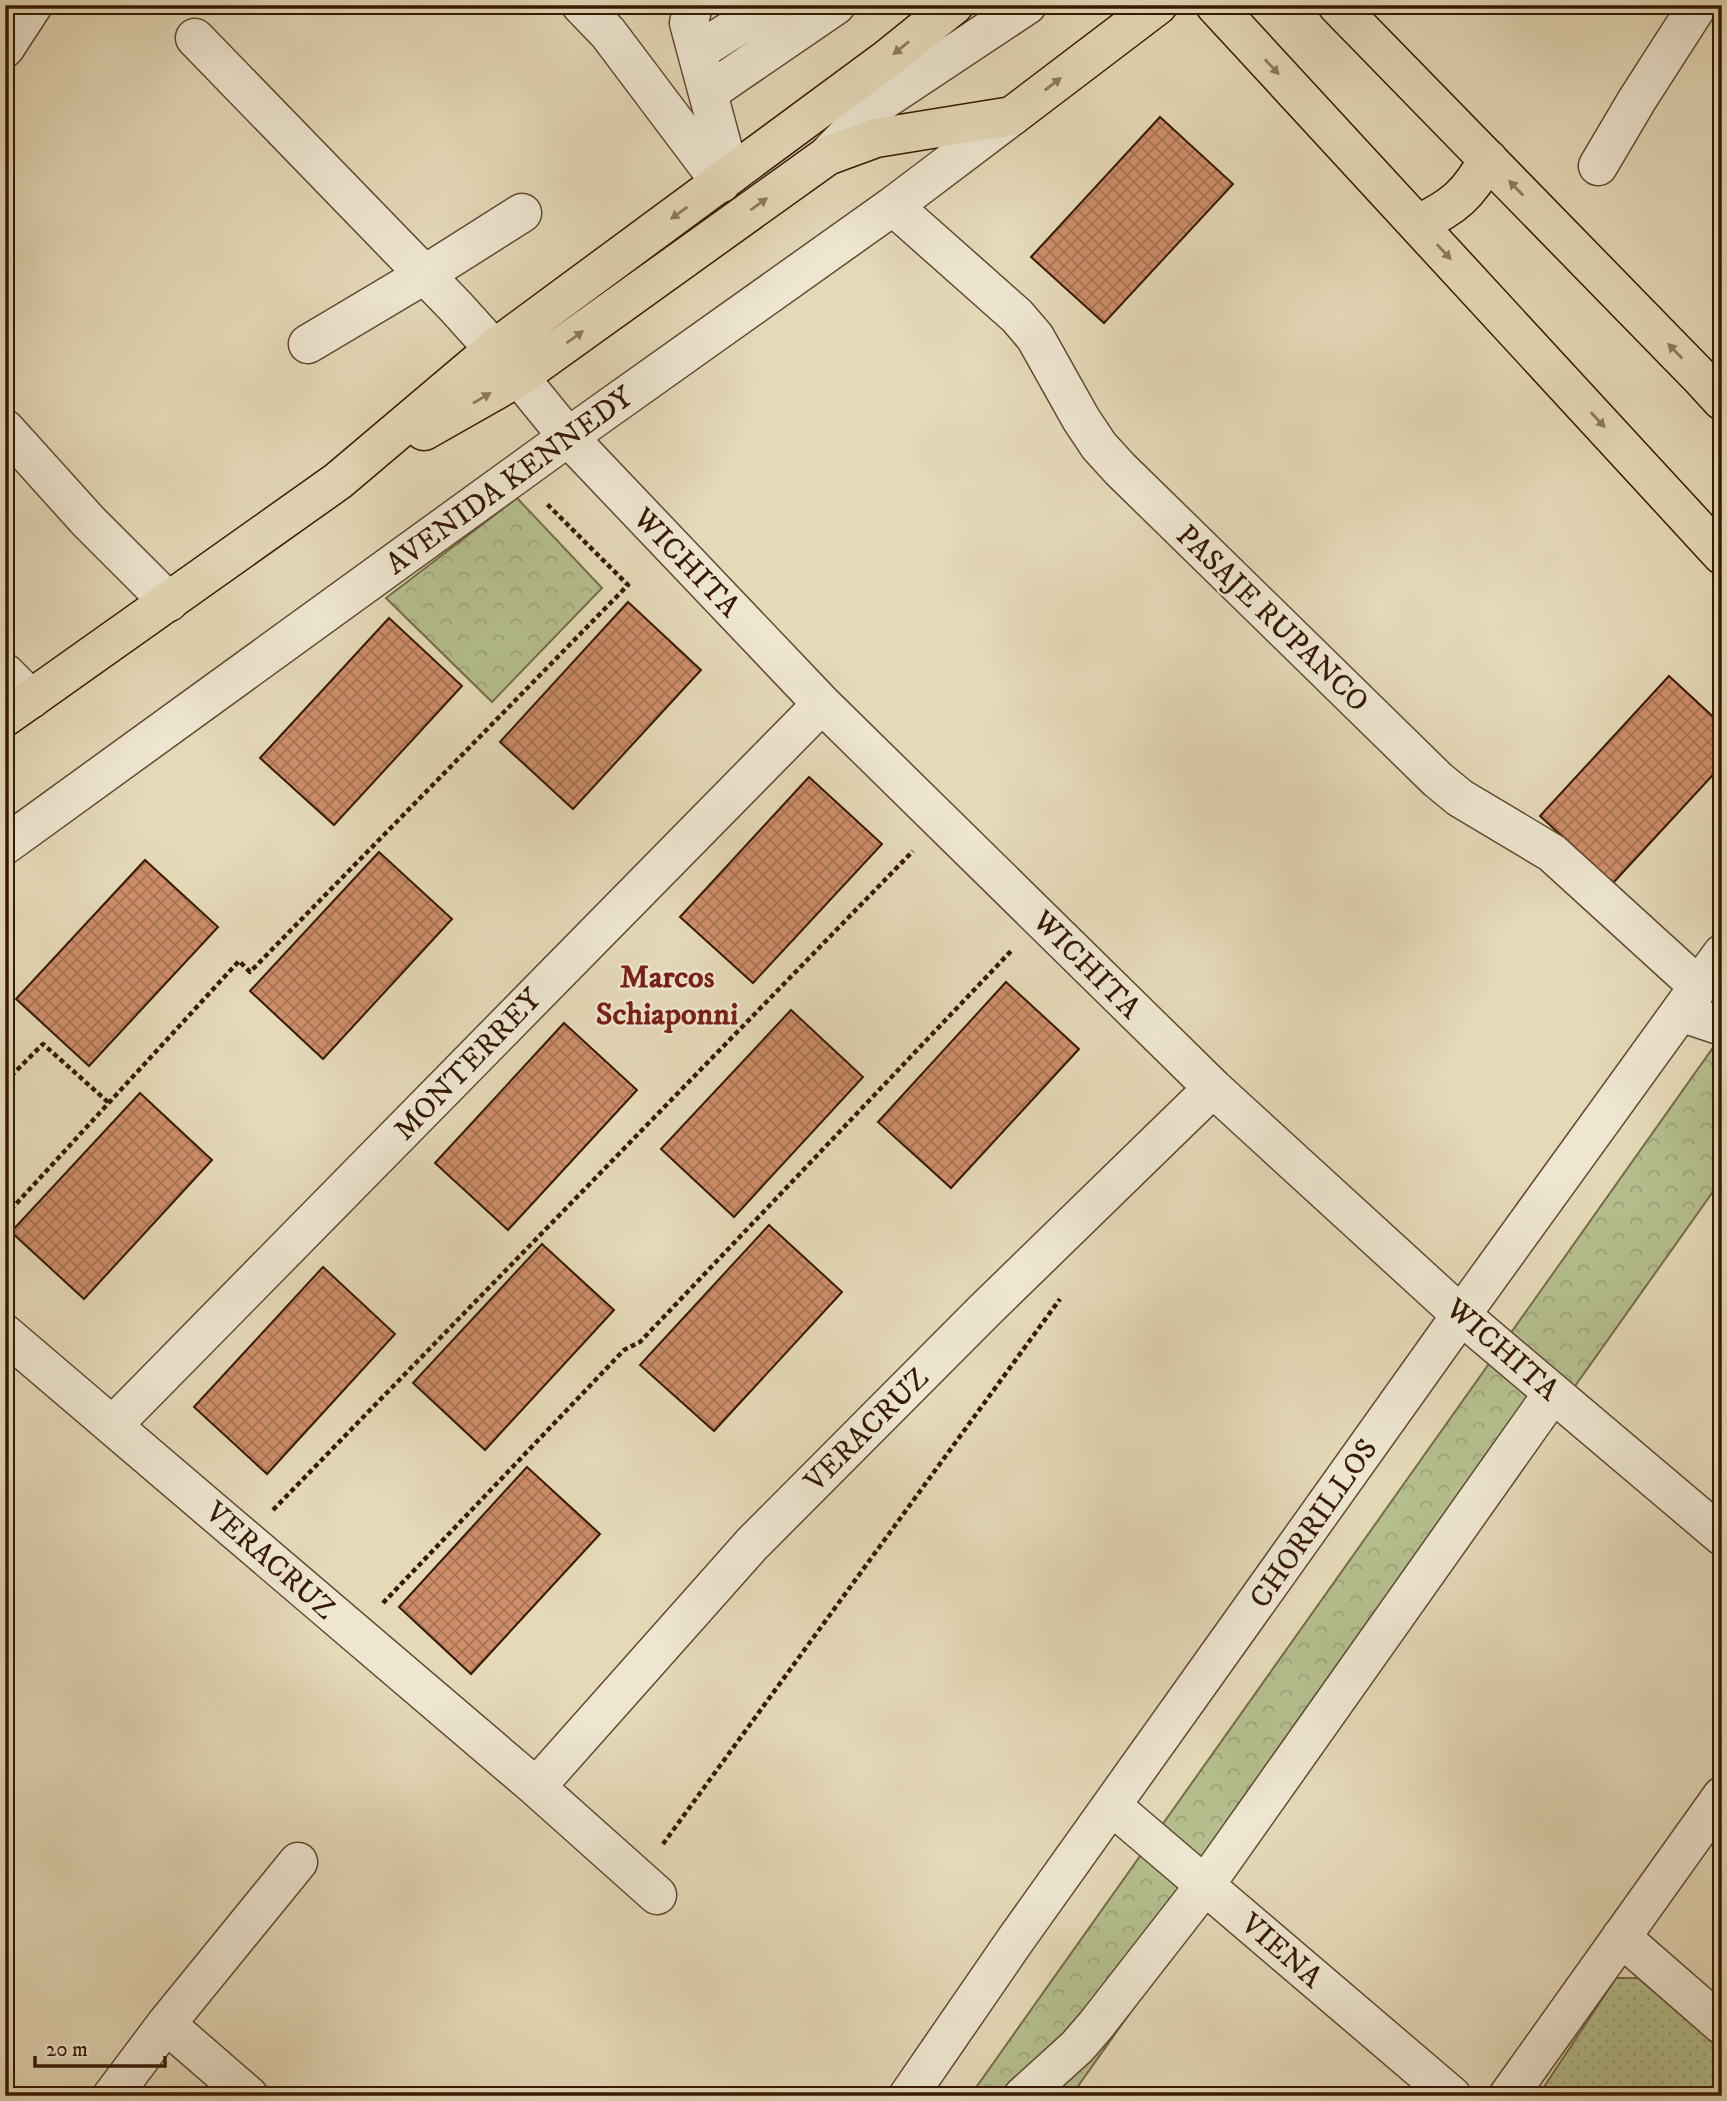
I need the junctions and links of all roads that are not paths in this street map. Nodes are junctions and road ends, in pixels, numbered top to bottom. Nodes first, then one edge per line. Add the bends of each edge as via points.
1 (33, 5) edge
2 (581, 5) edge
3 (693, 5) edge
4 (771, 5) edge
5 (836, 5) edge
6 (954, 5) edge
7 (1027, 5) edge
8 (1158, 5) edge
9 (1215, 5) edge
10 (1337, 5) edge
11 (1698, 5) edge
12 (195, 38) dead end
13 (5, 48) edge
14 (697, 52) junction
15 (709, 92) junction
16 (875, 106) junction
17 (1012, 116) junction
18 (795, 126) junction
19 (827, 156) junction
20 (1488, 159) junction
21 (1598, 166) dead end
22 (725, 179) junction
23 (893, 206) junction
24 (522, 214) dead end
25 (1418, 224) junction
26 (424, 275) junction
27 (307, 344) dead end
28 (494, 349) junction
29 (519, 377) junction
30 (1722, 401) edge
31 (5, 429) edge
32 (568, 437) junction
33 (338, 481) junction
34 (1722, 555) edge
35 (169, 602) junction
36 (14, 696) edge
37 (822, 704) junction
38 (5, 845) edge
39 (1722, 954) edge
40 (1689, 999) junction
41 (1722, 1026) edge
42 (1213, 1088) junction
43 (1461, 1315) junction
44 (5, 1334) edge
45 (1553, 1393) junction
46 (113, 1425) junction
47 (1722, 1536) edge
48 (536, 1787) junction
49 (1722, 1796) edge
50 (1112, 1805) junction
51 (298, 1862) dead end
52 (1205, 1885) junction
53 (647, 1887) road end
54 (1621, 1937) junction
55 (166, 2024) junction
56 (1722, 2025) edge
57 (112, 2096) edge
58 (249, 2096) edge
59 (908, 2096) edge
60 (1023, 2096) edge
61 (1452, 2096) edge
62 (1508, 2096) edge

1 - 13 street
2 - 22 street
3 - 14 street via 689,23
4 - 14 street
5 - 15 street
6 -> 18 main road, AVENIDA KENNEDY
7 - 16 street
17 -> 8 main road, AVENIDA KENNEDY
9 -> 25 main road
10 - 20 main road
11 - 21 street
12 - 26 street, WICHITA
14 - 15 street
15 - 22 street
16 - 18 street, AVENIDA KENNEDY
16 - 19 street, AVENIDA KENNEDY
17 - 19 main road, AVENIDA KENNEDY via 876,138
17 - 23 street, AVENIDA KENNEDY
18 - 22 main road, AVENIDA KENNEDY
29 -> 19 main road, AVENIDA KENNEDY
20 - 25 main road via 1464,195
30 -> 20 main road
22 -> 28 main road, AVENIDA KENNEDY
23 - 32 street, AVENIDA KENNEDY
23 - 40 street, PASAJE RUPANCO via 1017,316 1035,337 1099,446 1120,469 1438,780 1552,853
24 - 26 street
25 -> 34 main road
26 - 27 street
26 - 28 street, WICHITA
28 - 29 street, WICHITA
28 - 33 main road, AVENIDA KENNEDY
29 - 32 street, WICHITA
33 -> 29 main road, AVENIDA KENNEDY
31 - 35 street
32 - 37 street, WICHITA
32 - 38 street, AVENIDA KENNEDY
33 - 35 main road, AVENIDA KENNEDY
35 - 36 main road, AVENIDA KENNEDY
37 - 42 street, WICHITA
37 - 46 street, MONTERREY
39 - 40 street, CHORRILLOS
40 - 41 street
40 - 43 street, CHORRILLOS
42 - 43 street, WICHITA
42 - 48 street, VERACRUZ via 752,1544
43 - 45 street, WICHITA
43 - 50 street, CHORRILLOS
44 - 46 street, VERACRUZ
45 - 47 street, WICHITA
45 - 52 street
46 - 48 street, VERACRUZ
48 - 53 street, VERACRUZ
49 - 54 street
50 - 52 street, VIENA
50 - 59 street, CHORRILLOS
51 - 55 street
52 - 60 street via 1096,2025
52 - 61 street, VIENA
54 - 56 street
54 - 62 street
55 - 57 street
55 - 58 street

